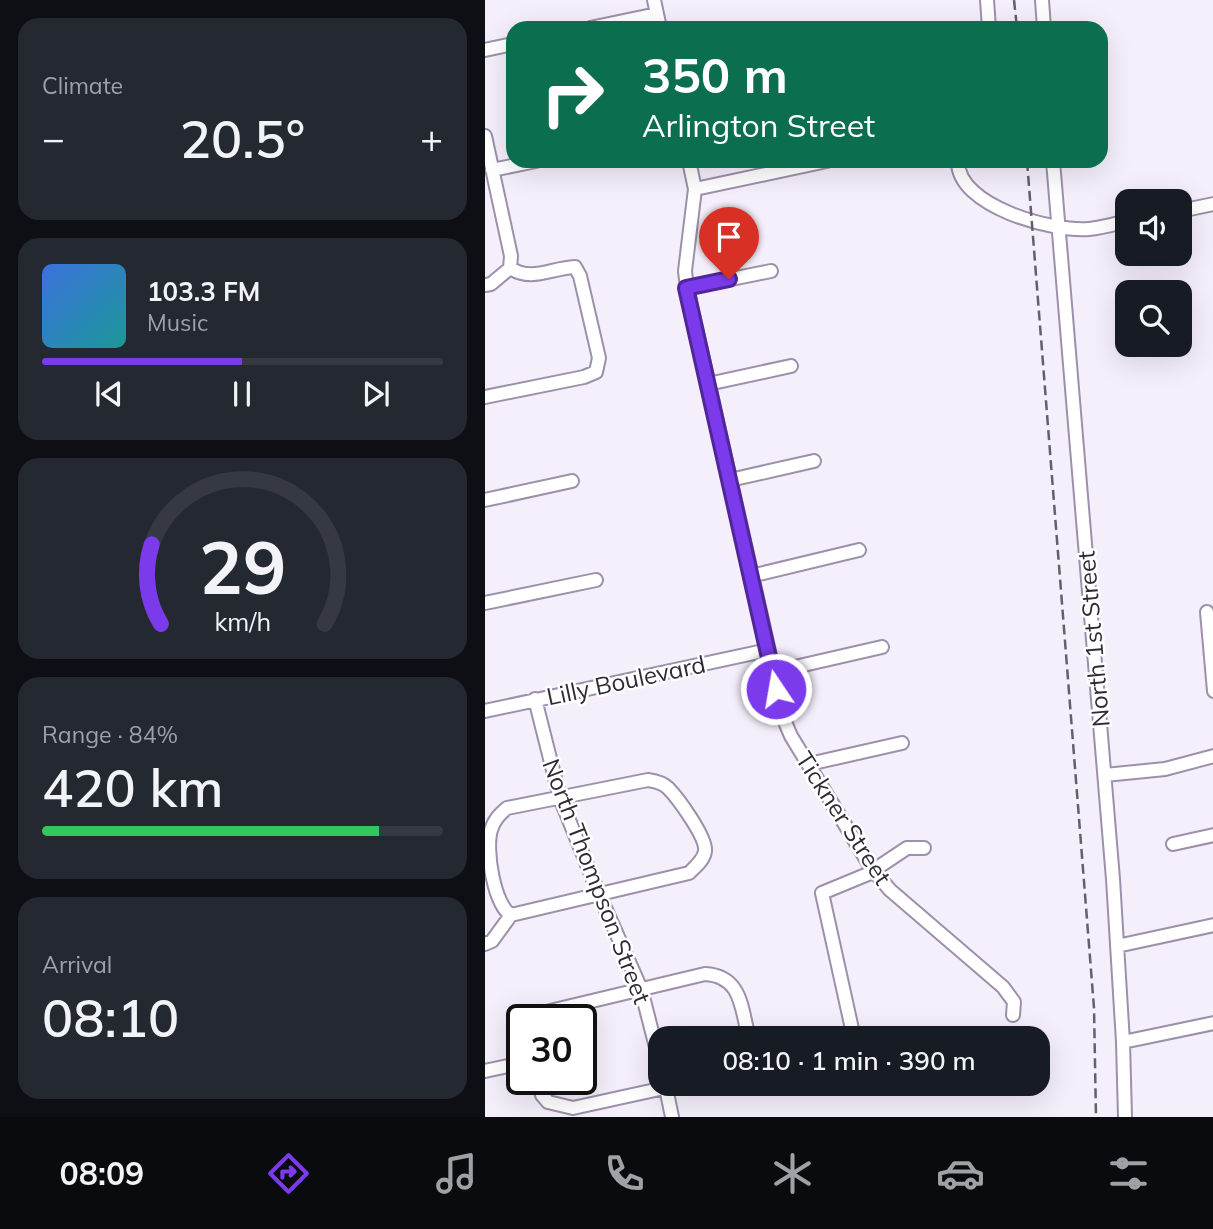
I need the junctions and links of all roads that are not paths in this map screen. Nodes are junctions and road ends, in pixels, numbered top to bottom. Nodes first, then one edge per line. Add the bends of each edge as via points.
1 (654, 0) edge
2 (987, 0) edge
3 (1041, 0) edge
4 (657, 14) junction
5 (624, 21) edge
6 (658, 21) edge
7 (988, 21) edge
8 (1043, 21) edge
9 (506, 46) edge
10 (485, 50) edge
11 (485, 136) edge
12 (506, 167) edge
13 (690, 168) edge
14 (794, 168) edge
15 (959, 168) edge
16 (1054, 168) edge
17 (492, 170) junction
18 (695, 189) junction
19 (1213, 204) edge
20 (1192, 208) edge
21 (1115, 223) edge
22 (1058, 227) junction
23 (510, 268) junction
24 (771, 271) dead end
25 (485, 285) edge
26 (686, 288) junction
27 (791, 366) dead end
28 (708, 384) junction
29 (485, 397) edge
30 (814, 461) dead end
31 (730, 480) junction
32 (572, 481) dead end
33 (485, 500) edge
34 (859, 550) dead end
35 (752, 576) junction
36 (596, 580) dead end
37 (485, 603) edge
38 (1207, 612) dead end
39 (1211, 631) edge
40 (882, 647) dead end
41 (768, 650) junction
42 (773, 672) junction
43 (1213, 691) edge
44 (535, 699) junction
45 (485, 710) edge
46 (902, 743) dead end
47 (1213, 756) edge
48 (809, 764) junction
49 (1105, 775) junction
50 (560, 797) junction
51 (1213, 835) edge
52 (1173, 844) dead end
53 (924, 848) dead end
54 (872, 869) junction
55 (599, 894) junction
56 (511, 915) junction
57 (1213, 925) edge
58 (485, 944) edge
59 (1117, 946) junction
60 (641, 989) junction
61 (579, 1004) edge
62 (1013, 1015) dead end
63 (1213, 1023) edge
64 (650, 1026) edge
65 (746, 1026) edge
66 (851, 1026) edge
67 (1123, 1042) junction
68 (506, 1066) edge
69 (485, 1071) edge
70 (648, 1090) edge
71 (542, 1095) edge
72 (667, 1096) edge
73 (672, 1117) edge
74 (1125, 1117) edge

1 - 4 street
2 - 7 street
3 - 8 street
4 - 5 street
4 - 6 street
9 - 10 street
11 - 17 street
12 - 17 street
13 - 18 street, Tickner Street
14 - 18 street
15 - 22 street via 965,183 984,201
16 - 22 street, North 1st Street
17 - 23 street
18 - 26 street, Tickner Street
19 - 20 street
21 - 22 street via 1088,229
22 - 49 street, North 1st Street
23 - 25 street
23 - 29 street via 530,275 575,267 599,358 596,372 584,377
24 - 26 street
26 - 28 street, Tickner Street
27 - 28 street
28 - 31 street, Tickner Street
30 - 31 street
31 - 35 street, Tickner Street
32 - 33 street
34 - 35 street
35 - 41 street, Tickner Street
36 - 37 street
38 - 39 street
39 - 43 street
40 - 42 street
41 - 42 street, Tickner Street
41 - 44 street, Lilly Boulevard
42 - 48 street, Tickner Street via 785,722
44 - 45 street, Lilly Boulevard
44 - 50 street, North Thompson Street
46 - 48 street
47 - 49 street via 1165,769
48 - 54 street, Tickner Street
49 - 59 street, North 1st Street
50 - 55 street, North Thompson Street
50 - 55 street via 648,779 669,789 703,837 704,856 689,873
50 - 56 street via 507,808 492,828 489,855 501,904
51 - 52 street
53 - 54 street via 907,848
54 - 62 street, Tickner Street via 890,890 1003,986 1014,1002
54 - 66 street via 822,893
55 - 56 street
55 - 60 street, North Thompson Street
56 - 58 street
57 - 59 street
59 - 67 street, North 1st Street
60 - 61 street
60 - 64 street, North Thompson Street
60 - 65 street via 705,974 725,978 736,990
63 - 67 street
67 - 74 street, North 1st Street
68 - 69 street
70 - 71 street via 573,1108 548,1102
72 - 73 street

